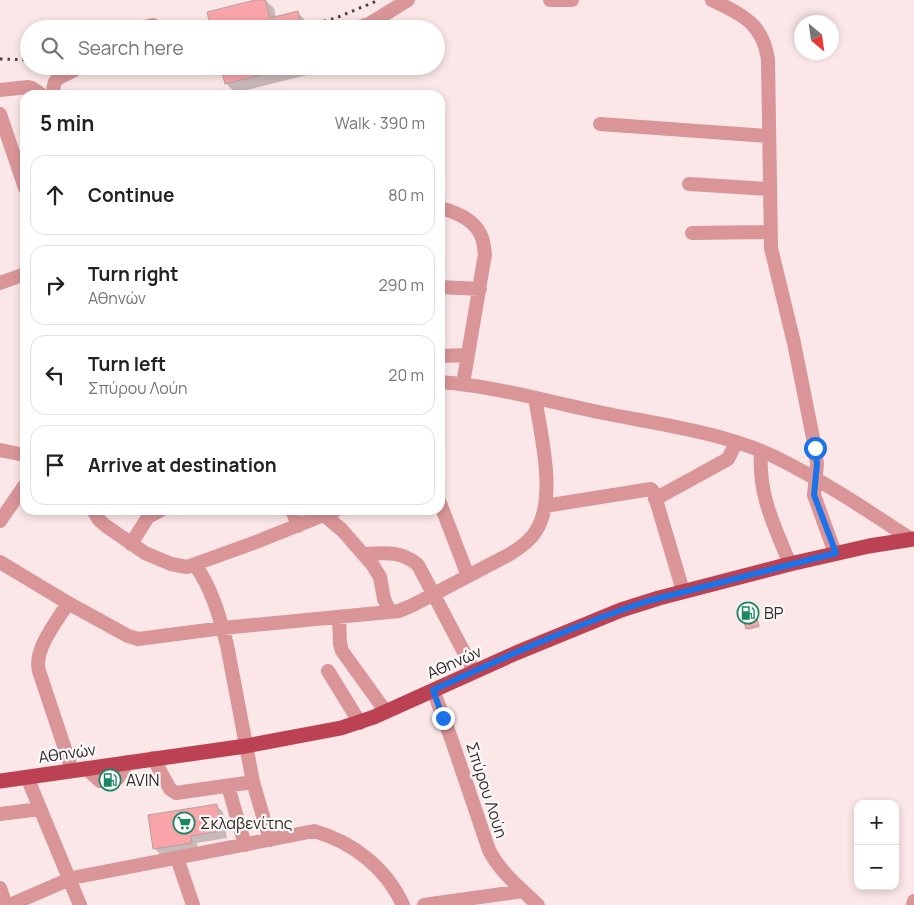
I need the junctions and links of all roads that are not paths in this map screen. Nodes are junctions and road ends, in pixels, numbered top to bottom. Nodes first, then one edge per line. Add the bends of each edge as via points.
1 (408, 0) edge
2 (550, 0) edge
3 (572, 0) edge
4 (712, 0) edge
5 (376, 20) edge
6 (65, 75) edge
7 (0, 90) edge
8 (35, 90) edge
9 (54, 90) edge
10 (0, 114) edge
11 (600, 124) dead end
12 (768, 136) junction
13 (20, 173) edge
14 (689, 184) dead end
15 (769, 189) junction
16 (445, 209) edge
17 (769, 232) junction
18 (692, 233) dead end
19 (20, 276) edge
20 (0, 283) edge
21 (445, 287) edge
22 (480, 289) junction
23 (445, 356) edge
24 (468, 356) junction
25 (445, 382) edge
26 (463, 384) junction
27 (535, 398) junction
28 (736, 443) junction
29 (0, 450) edge
30 (761, 451) junction
31 (20, 454) edge
32 (814, 478) junction
33 (20, 492) edge
34 (656, 498) junction
35 (545, 506) junction
36 (96, 515) edge
37 (152, 515) edge
38 (294, 515) edge
39 (325, 515) edge
40 (331, 515) edge
41 (445, 515) edge
42 (0, 521) edge
43 (298, 526) junction
44 (912, 539) edge
45 (131, 544) junction
46 (836, 553) junction
47 (363, 554) junction
48 (0, 562) edge
49 (790, 564) junction
50 (195, 565) junction
51 (468, 576) junction
52 (684, 591) junction
53 (433, 595) junction
54 (68, 603) junction
55 (390, 612) junction
56 (339, 617) junction
57 (222, 628) junction
58 (328, 670) dead end
59 (474, 672) junction
60 (433, 690) junction
61 (386, 712) junction
62 (360, 723) junction
63 (246, 746) junction
64 (153, 758) junction
65 (79, 769) junction
66 (27, 777) junction
67 (0, 781) edge
68 (253, 782) junction
69 (228, 786) junction
70 (40, 809) junction
71 (0, 814) edge
72 (270, 840) junction
73 (245, 845) junction
74 (177, 858) junction
75 (69, 880) junction
76 (0, 888) edge
77 (523, 890) junction
78 (914, 901) edge
79 (6, 905) edge
80 (10, 905) edge
81 (80, 905) edge
82 (193, 905) edge
83 (403, 905) edge
84 (424, 905) edge
85 (538, 905) edge
86 (913, 905) edge

1 - 5 street
2 - 3 street
4 - 12 street via 741,15 763,38 768,58
6 - 9 street via 58,78
7 - 8 street via 28,87
10 - 13 street
11 - 12 street
12 - 15 street
14 - 15 street
15 - 17 street
16 - 22 street via 471,221 482,236 485,254
17 - 18 street
17 - 32 street via 815,448 817,464
19 - 20 street
21 - 22 street
22 - 24 street
23 - 24 street
24 - 26 street
25 - 26 street
26 - 27 street
27 - 28 street
27 - 35 street via 544,463
28 - 30 street
28 - 34 street via 728,458
29 - 31 street
30 - 32 street
30 - 49 street via 764,497
32 - 44 street
32 - 46 street via 816,501
33 - 42 street
34 - 35 street via 652,490 647,489
34 - 52 street
35 - 51 street via 538,528 527,542
36 - 45 street
37 - 45 street
38 - 43 street
39 - 43 street
40 - 47 street
41 - 51 street
43 - 50 street
44 - 46 main road, Αθηνών
45 - 50 street via 165,562 183,567
46 - 49 main road, Αθηνών
47 - 53 street via 385,552 407,556 422,570
47 - 55 street via 380,577
48 - 54 street
49 - 52 main road, Αθηνών
50 - 57 street via 205,580
51 - 53 street
52 - 59 main road, Αθηνών via 621,610
53 - 55 street via 407,608
53 - 59 street
54 - 57 street via 133,638
54 - 65 street via 37,661
55 - 56 street
56 - 57 street
56 - 61 street via 342,650
57 - 63 street
58 - 62 street
59 - 60 main road, Αθηνών
60 - 61 main road, Αθηνών
60 - 77 street, Σπύρου Λούη via 489,850 494,861
61 - 62 main road, Αθηνών
62 - 63 main road, Αθηνών
63 - 64 main road, Αθηνών
63 - 68 street
64 - 65 main road, Αθηνών
64 - 69 street via 176,793
65 - 66 main road, Αθηνών
66 - 67 main road, Αθηνών
66 - 70 street
68 - 69 street
68 - 72 street
69 - 73 street
70 - 71 street
70 - 75 street
72 - 73 street
72 - 83 street via 314,831 325,835 371,861
73 - 74 street
74 - 75 street
74 - 82 street
75 - 80 street
75 - 81 street
76 - 79 street
77 - 84 street
77 - 85 street, Σπύρου Λούη
78 - 86 street

